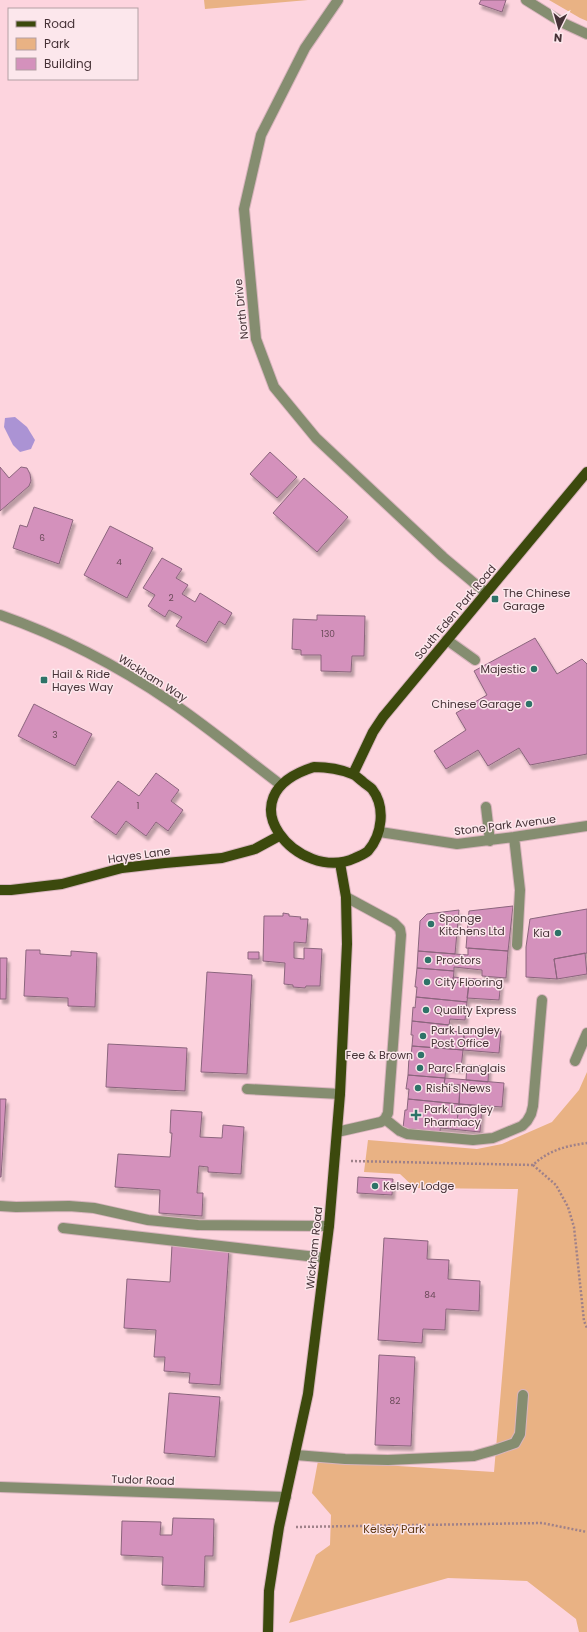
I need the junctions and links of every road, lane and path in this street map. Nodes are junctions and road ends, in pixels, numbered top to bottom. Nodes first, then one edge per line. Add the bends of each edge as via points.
1 (338, 0) edge
2 (526, 0) edge
3 (587, 34) edge
4 (587, 472) edge
5 (486, 593) junction
6 (0, 615) edge
7 (447, 640) junction
8 (475, 660) dead end
9 (353, 774) junction
10 (281, 785) junction
11 (486, 807) dead end
12 (587, 826) edge
13 (380, 832) junction
14 (280, 836) junction
15 (514, 837) junction
16 (490, 841) junction
17 (340, 863) junction
18 (0, 890) edge
19 (346, 897) junction
20 (517, 945) dead end
21 (542, 1000) dead end
22 (587, 1033) edge
23 (575, 1061) dead end
24 (247, 1089) dead end
25 (340, 1094) junction
26 (385, 1119) junction
27 (337, 1132) junction
28 (587, 1143) edge
29 (335, 1161) junction
30 (534, 1165) junction
31 (0, 1206) edge
32 (329, 1226) junction
33 (63, 1228) dead end
34 (325, 1258) junction
35 (587, 1328) edge
36 (523, 1395) dead end
37 (296, 1455) junction
38 (0, 1488) edge
39 (286, 1497) junction
40 (280, 1528) junction
41 (587, 1532) edge
42 (268, 1632) edge

1 - 5 street, North Drive via 305,48 261,135 244,209 256,339 274,387 316,438 443,557
2 - 3 street via 563,23
4 - 5 main road, South Eden Park Road
5 - 7 main road, South Eden Park Road
6 - 10 street, Wickham Way via 71,645 142,683
7 - 8 street
7 - 9 main road, South Eden Park Road via 378,723
9 - 10 main road via 328,767 314,767 298,772
9 - 13 main road via 372,789 378,804
10 - 14 main road via 271,808 272,819
11 - 16 street
12 - 15 street, Stone Park Avenue
13 - 16 street, Stone Park Avenue via 457,844
13 - 17 main road via 367,852
14 - 17 main road via 300,852 314,859
14 - 18 main road, Hayes Lane via 255,848 212,860 165,862 122,868 62,884
15 - 16 street, Stone Park Avenue
15 - 20 street via 520,890
17 - 19 main road, Wickham Road
19 - 25 main road, Wickham Road via 347,944
19 - 26 street via 394,923 400,929 388,1113
21 - 26 street via 533,1106 531,1114 522,1126 493,1138 473,1140 407,1134
22 - 23 street
24 - 25 street
25 - 27 main road, Wickham Road
26 - 27 street
27 - 29 main road, Wickham Road
28 - 30 path via 550,1152
29 - 30 path
29 - 32 main road, Wickham Road
30 - 35 path via 556,1185 568,1207 574,1227 584,1321
31 - 32 street via 94,1208 148,1220 198,1224
32 - 34 main road, Wickham Road
33 - 34 street
34 - 37 main road, Wickham Road via 308,1394
36 - 37 street via 520,1434 515,1443 474,1456 388,1460
37 - 39 main road, Wickham Road
38 - 39 street, Tudor Road
39 - 40 main road, Wickham Road
40 - 41 path via 542,1523
40 - 42 main road, Wickham Road via 269,1591

